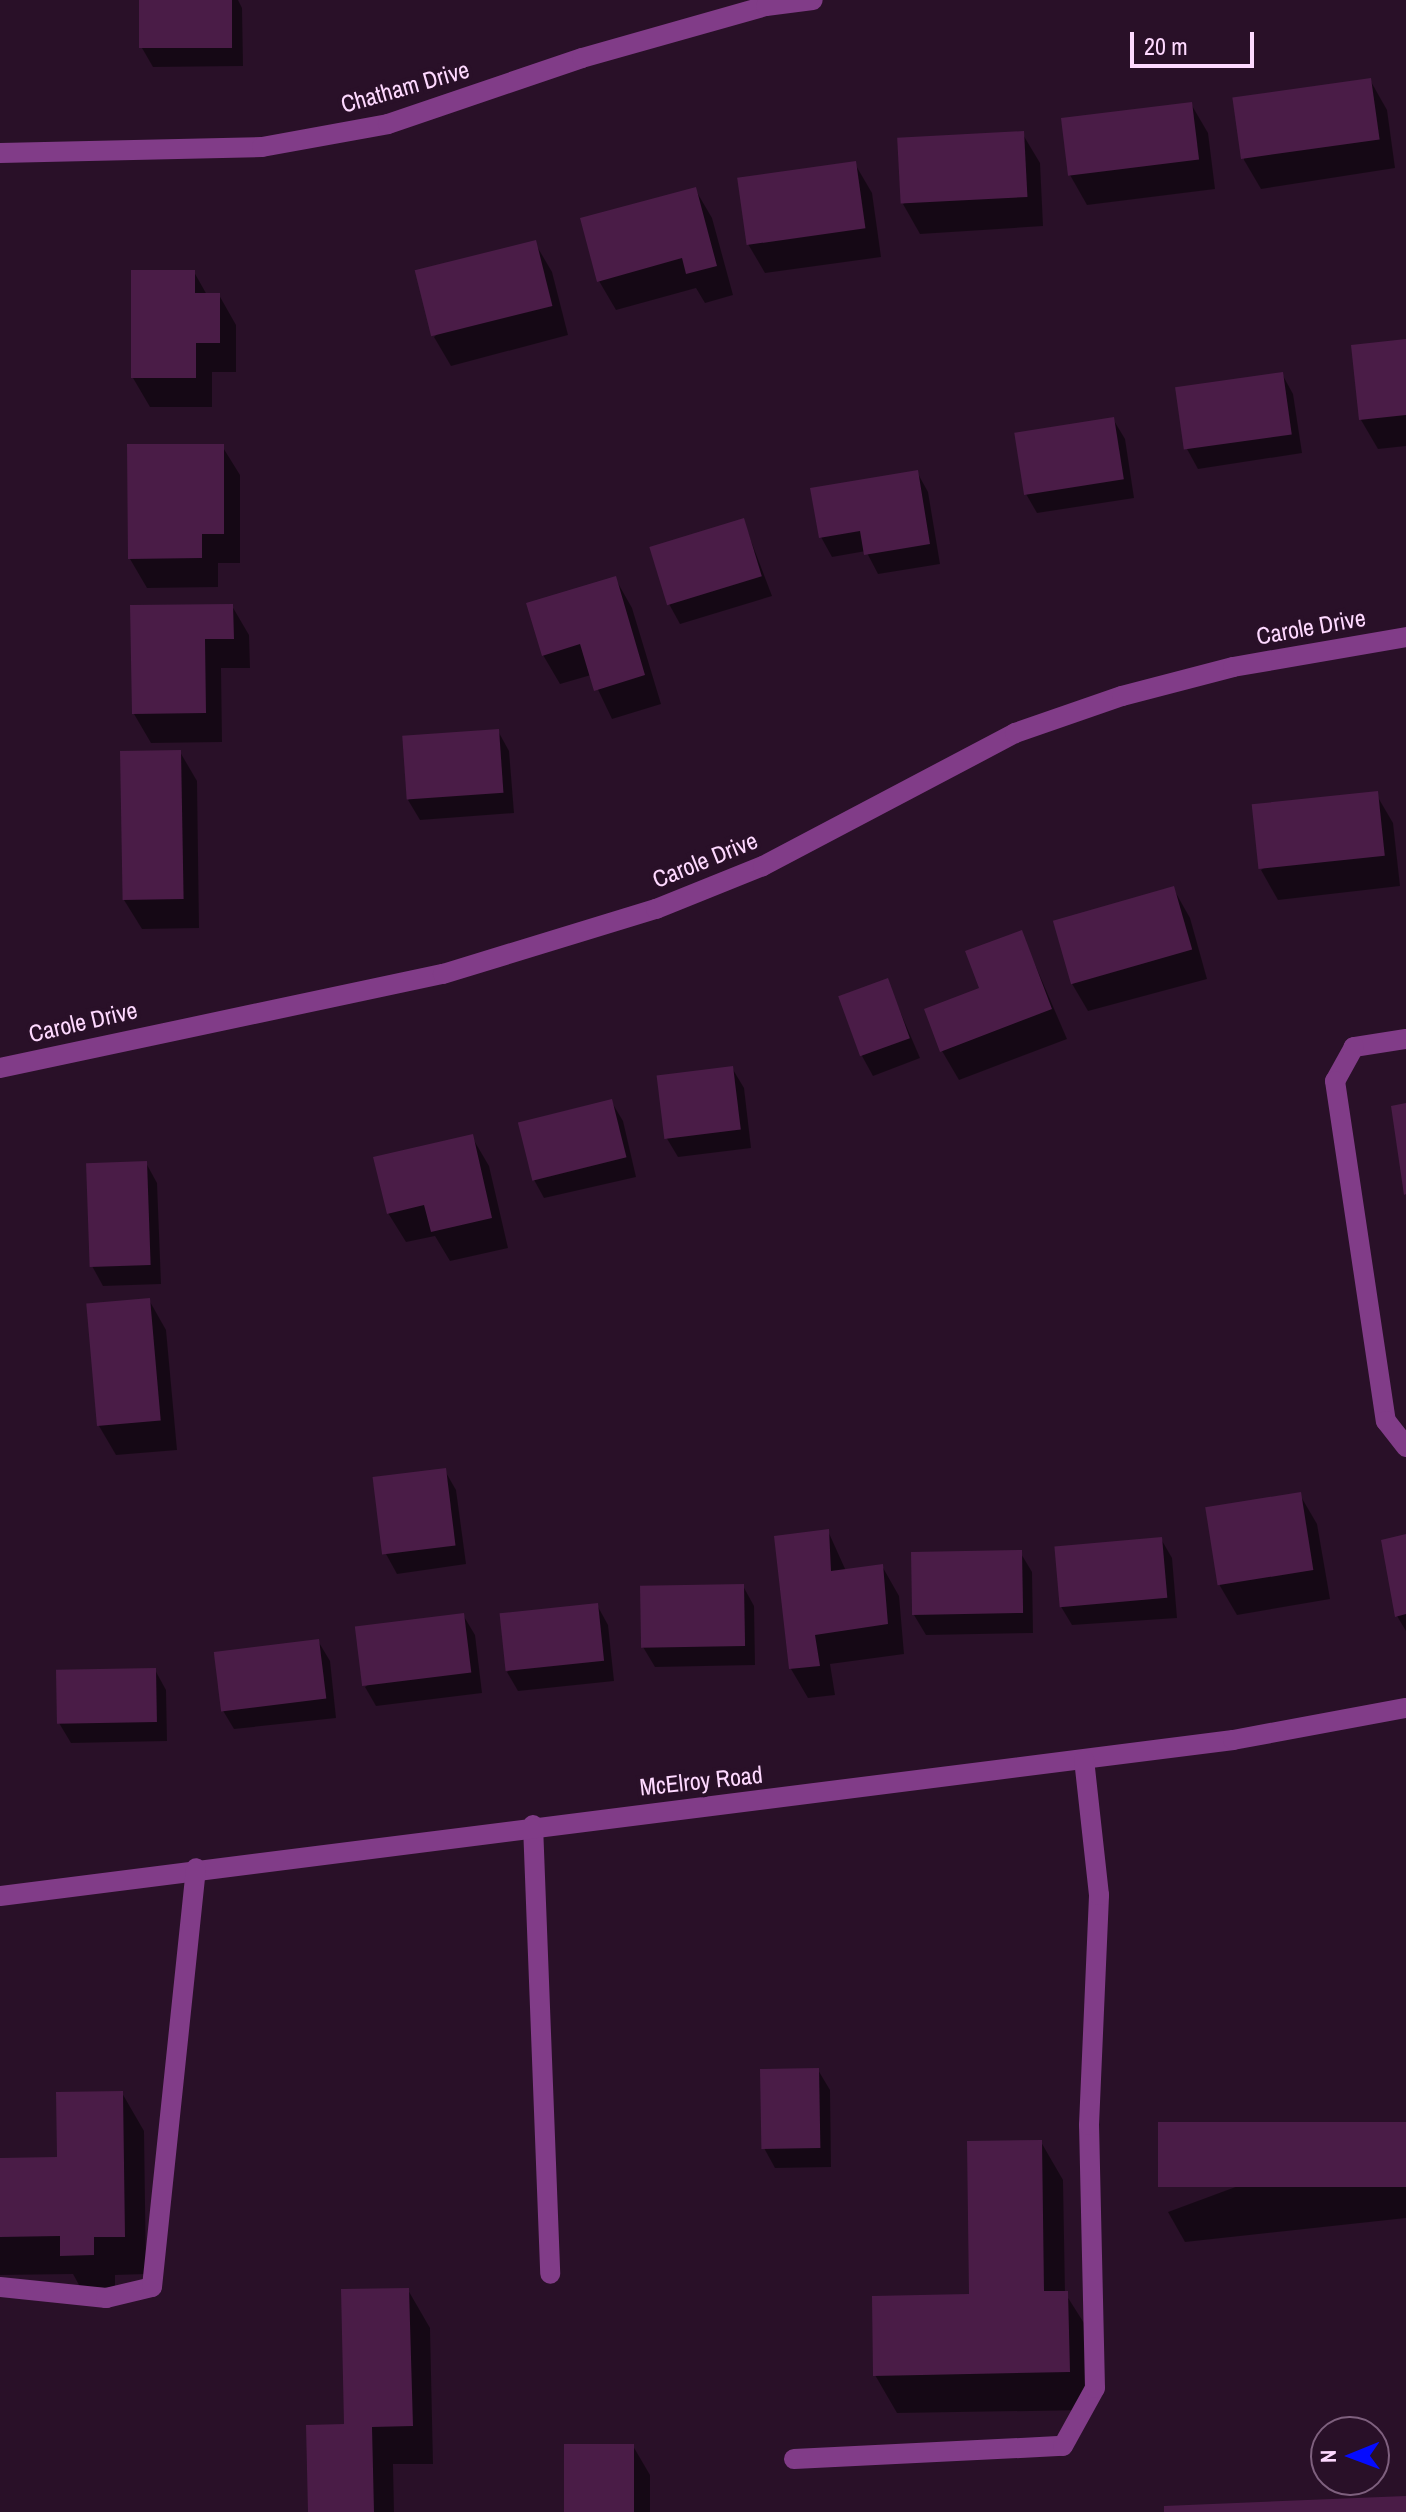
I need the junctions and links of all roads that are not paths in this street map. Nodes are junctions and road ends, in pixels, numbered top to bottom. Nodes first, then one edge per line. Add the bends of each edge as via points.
1 (813, 0) edge
2 (0, 153) edge
3 (1406, 637) edge
4 (1406, 1039) edge
5 (0, 1068) edge
6 (1406, 1447) edge
7 (1406, 1708) edge
8 (1084, 1760) junction
9 (533, 1825) junction
10 (196, 1868) junction
11 (0, 1896) edge
12 (550, 2274) dead end
13 (0, 2287) edge
14 (794, 2459) dead end

1 - 2 street, Chatham Drive via 766,6 582,58 372,127 262,147
3 - 5 street, Carole Drive via 1233,667 1122,696 1015,733 763,866 656,909 443,974
4 - 6 street via 1354,1047 1335,1081 1386,1421
7 - 8 street, McElroy Road via 1233,1740
8 - 9 street, McElroy Road
8 - 14 street via 1099,1895 1089,2125 1095,2388 1063,2446
9 - 10 street, McElroy Road
9 - 12 street
10 - 11 street, McElroy Road
10 - 13 street via 152,2287 106,2298

